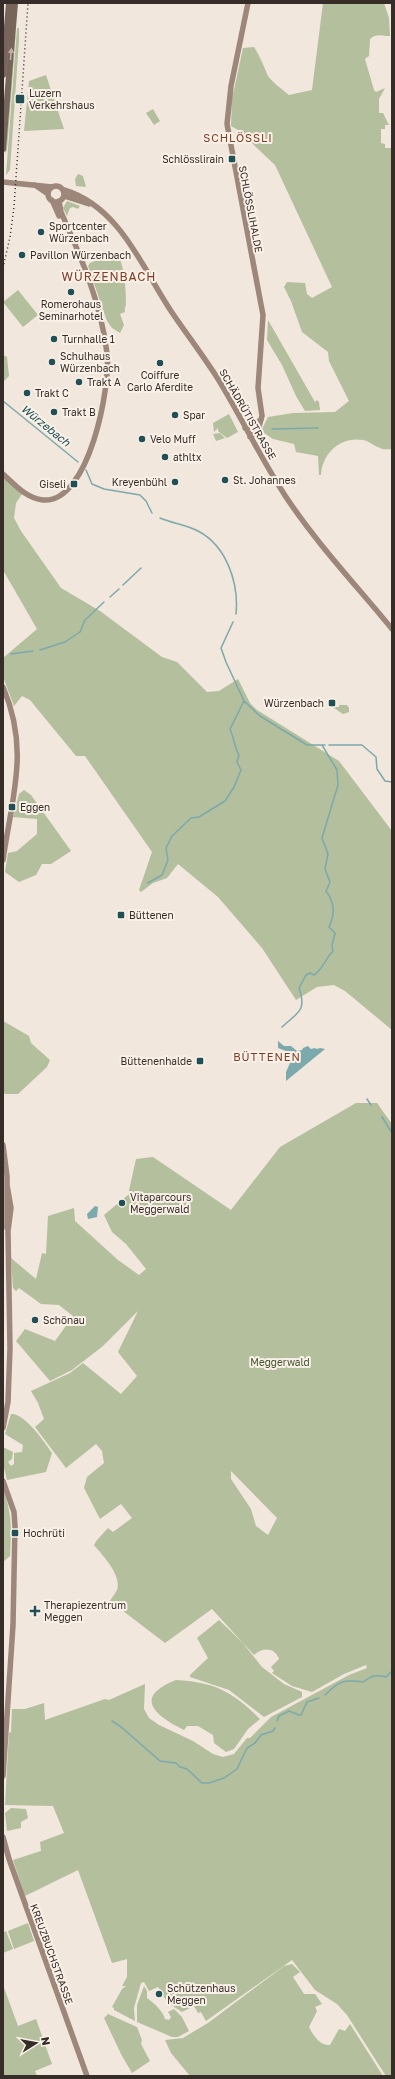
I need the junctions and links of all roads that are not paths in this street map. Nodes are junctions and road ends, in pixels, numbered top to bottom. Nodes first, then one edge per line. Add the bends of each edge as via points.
1 (9, 3) edge
2 (15, 3) edge
3 (248, 3) edge
4 (3, 75) edge
5 (3, 149) edge
6 (3, 182) edge
7 (35, 185) junction
8 (52, 187) junction
9 (64, 193) junction
10 (48, 194) junction
11 (52, 200) junction
12 (58, 201) junction
13 (92, 289) junction
14 (261, 420) junction
15 (245, 428) junction
16 (250, 437) junction
17 (3, 474) edge
18 (392, 629) edge
19 (3, 687) edge
20 (3, 860) edge
21 (3, 1145) edge
22 (3, 1428) edge
23 (3, 1481) edge
24 (3, 1776) edge
25 (3, 1837) edge
26 (87, 2076) edge

1 - 4 main road
5 -> 2 main road
3 - 14 street, SCHLÖSSLIHALDE via 226,124 262,307 258,388
6 - 7 street
7 - 8 street
7 - 10 street
8 - 9 street via 59,186
8 - 10 street
9 - 12 street
9 - 15 street, SCHÄDRÜTISTRASSE via 86,199 110,220 128,241 173,315 219,380
10 - 11 street
11 - 12 street
11 - 13 street via 87,284
12 - 13 street
13 - 17 street via 105,340 108,377 103,407 76,481 56,498 43,500 24,493
14 - 15 street
14 - 16 street via 258,430
15 - 16 street, SCHÄDRÜTISTRASSE
16 - 18 street, SCHÄDRÜTISTRASSE via 286,497 316,539
19 - 20 street via 11,706 19,751 17,779
21 - 22 street via 7,1185 9,1397
23 - 24 street via 16,1526 13,1625
25 - 26 street, KREUZBUCHSTRASSE via 28,1915

